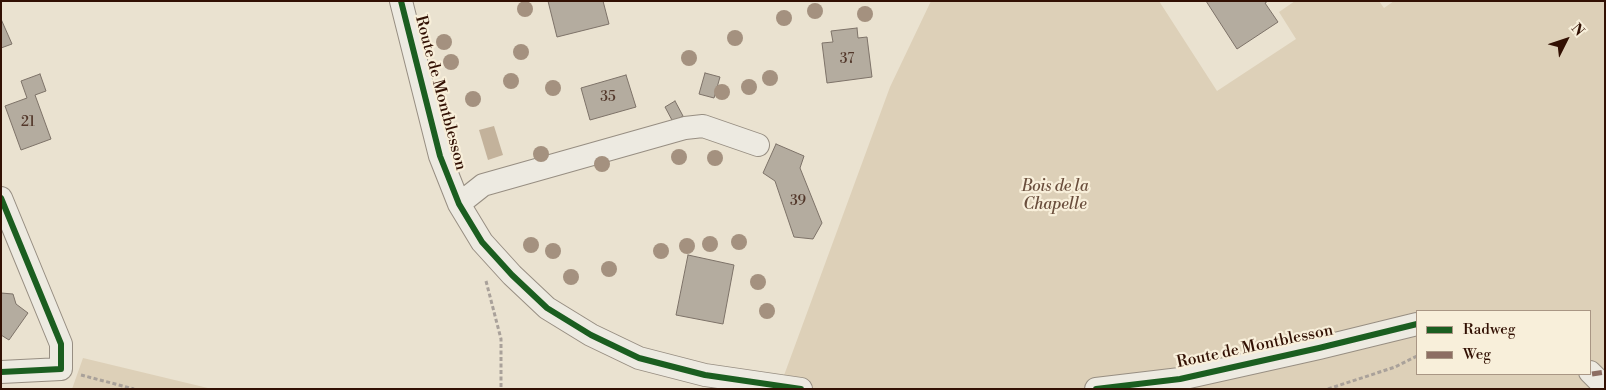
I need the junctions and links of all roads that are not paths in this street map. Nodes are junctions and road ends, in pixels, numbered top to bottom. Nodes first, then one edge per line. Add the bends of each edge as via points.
1 (401, 1) edge
2 (758, 145) dead end
3 (1, 198) edge
4 (459, 204) junction
5 (1416, 324) edge
6 (1, 372) edge
7 (1591, 373) edge
8 (30, 380) edge
9 (1605, 387) edge
10 (801, 389) edge
11 (1096, 389) edge

1 - 4 street, Route de Montblesson via 440,156
2 - 4 street, Route de Montblesson via 703,126 685,128 483,184
3 - 8 street via 61,344 61,369
4 - 10 street, Route de Montblesson via 482,242 512,275 547,308 591,335 639,358 705,374
5 - 11 street, Route de Montblesson via 1180,379
6 - 8 street
7 - 9 street

